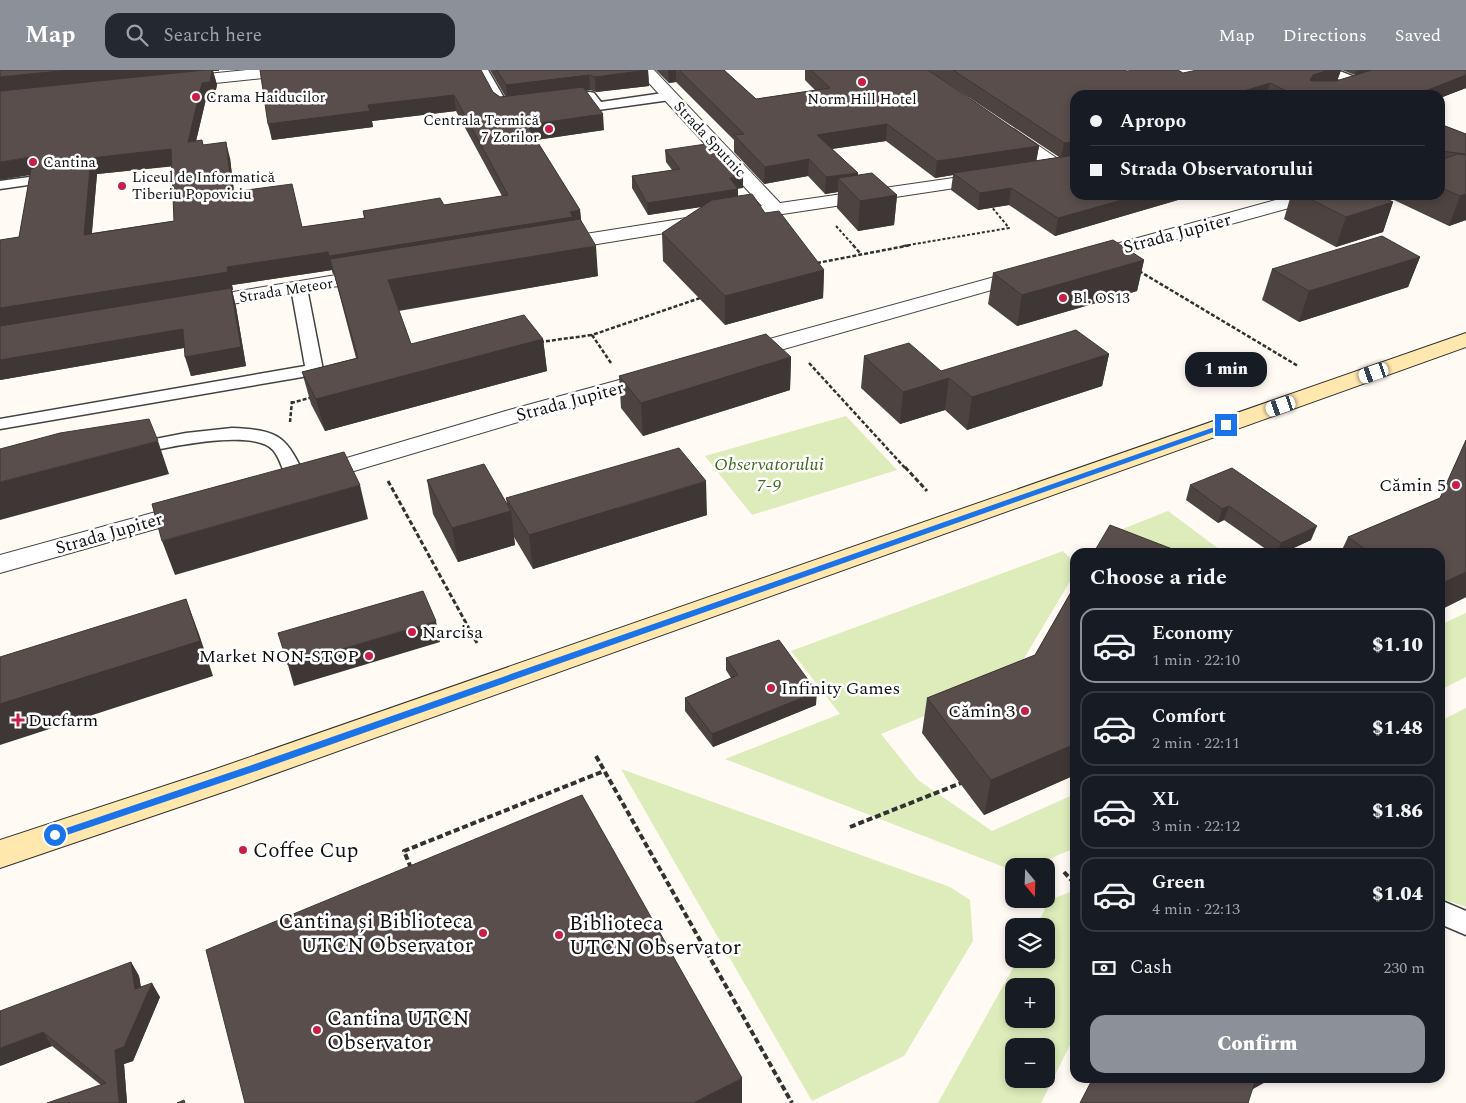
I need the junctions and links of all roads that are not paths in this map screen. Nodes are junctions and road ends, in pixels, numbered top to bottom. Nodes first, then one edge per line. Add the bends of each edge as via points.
1 (292, 70) edge
2 (482, 70) edge
3 (645, 70) edge
4 (1328, 70) edge
5 (1371, 77) edge
6 (1356, 82) junction
7 (164, 83) edge
8 (1331, 90) edge
9 (670, 96) junction
10 (552, 101) edge
11 (532, 104) edge
12 (995, 124) edge
13 (1067, 166) edge
14 (1029, 172) edge
15 (1009, 174) edge
16 (37, 180) edge
17 (0, 185) edge
18 (1297, 200) edge
19 (776, 209) junction
20 (532, 249) edge
21 (396, 272) edge
22 (299, 288) junction
23 (173, 308) edge
24 (1466, 340) edge
25 (722, 358) edge
26 (675, 372) edge
27 (0, 424) edge
28 (110, 452) edge
29 (295, 481) joint
30 (211, 505) edge
31 (0, 564) edge
32 (0, 854) edge
33 (1445, 914) edge
34 (1466, 924) edge

1 - 7 street
2 - 11 lane via 503,107
3 - 9 street, Strada Sputnic
4 - 6 lane
5 - 6 street
6 - 8 street
9 - 10 lane via 598,106 590,96
9 - 19 street, Strada Sputnic
12 - 13 street
13 - 14 street
15 - 19 street
16 - 17 lane
18 - 25 street, Strada Jupiter
19 - 20 street
21 - 22 street, Strada Meteor
22 - 23 street, Strada Meteor
22 - 27 lane via 314,370
24 - 32 main road via 249,770
26 - 29 street, Strada Jupiter
28 - 29 lane via 206,436 246,433 266,436 280,445
30 - 31 street, Strada Jupiter
33 - 34 lane

